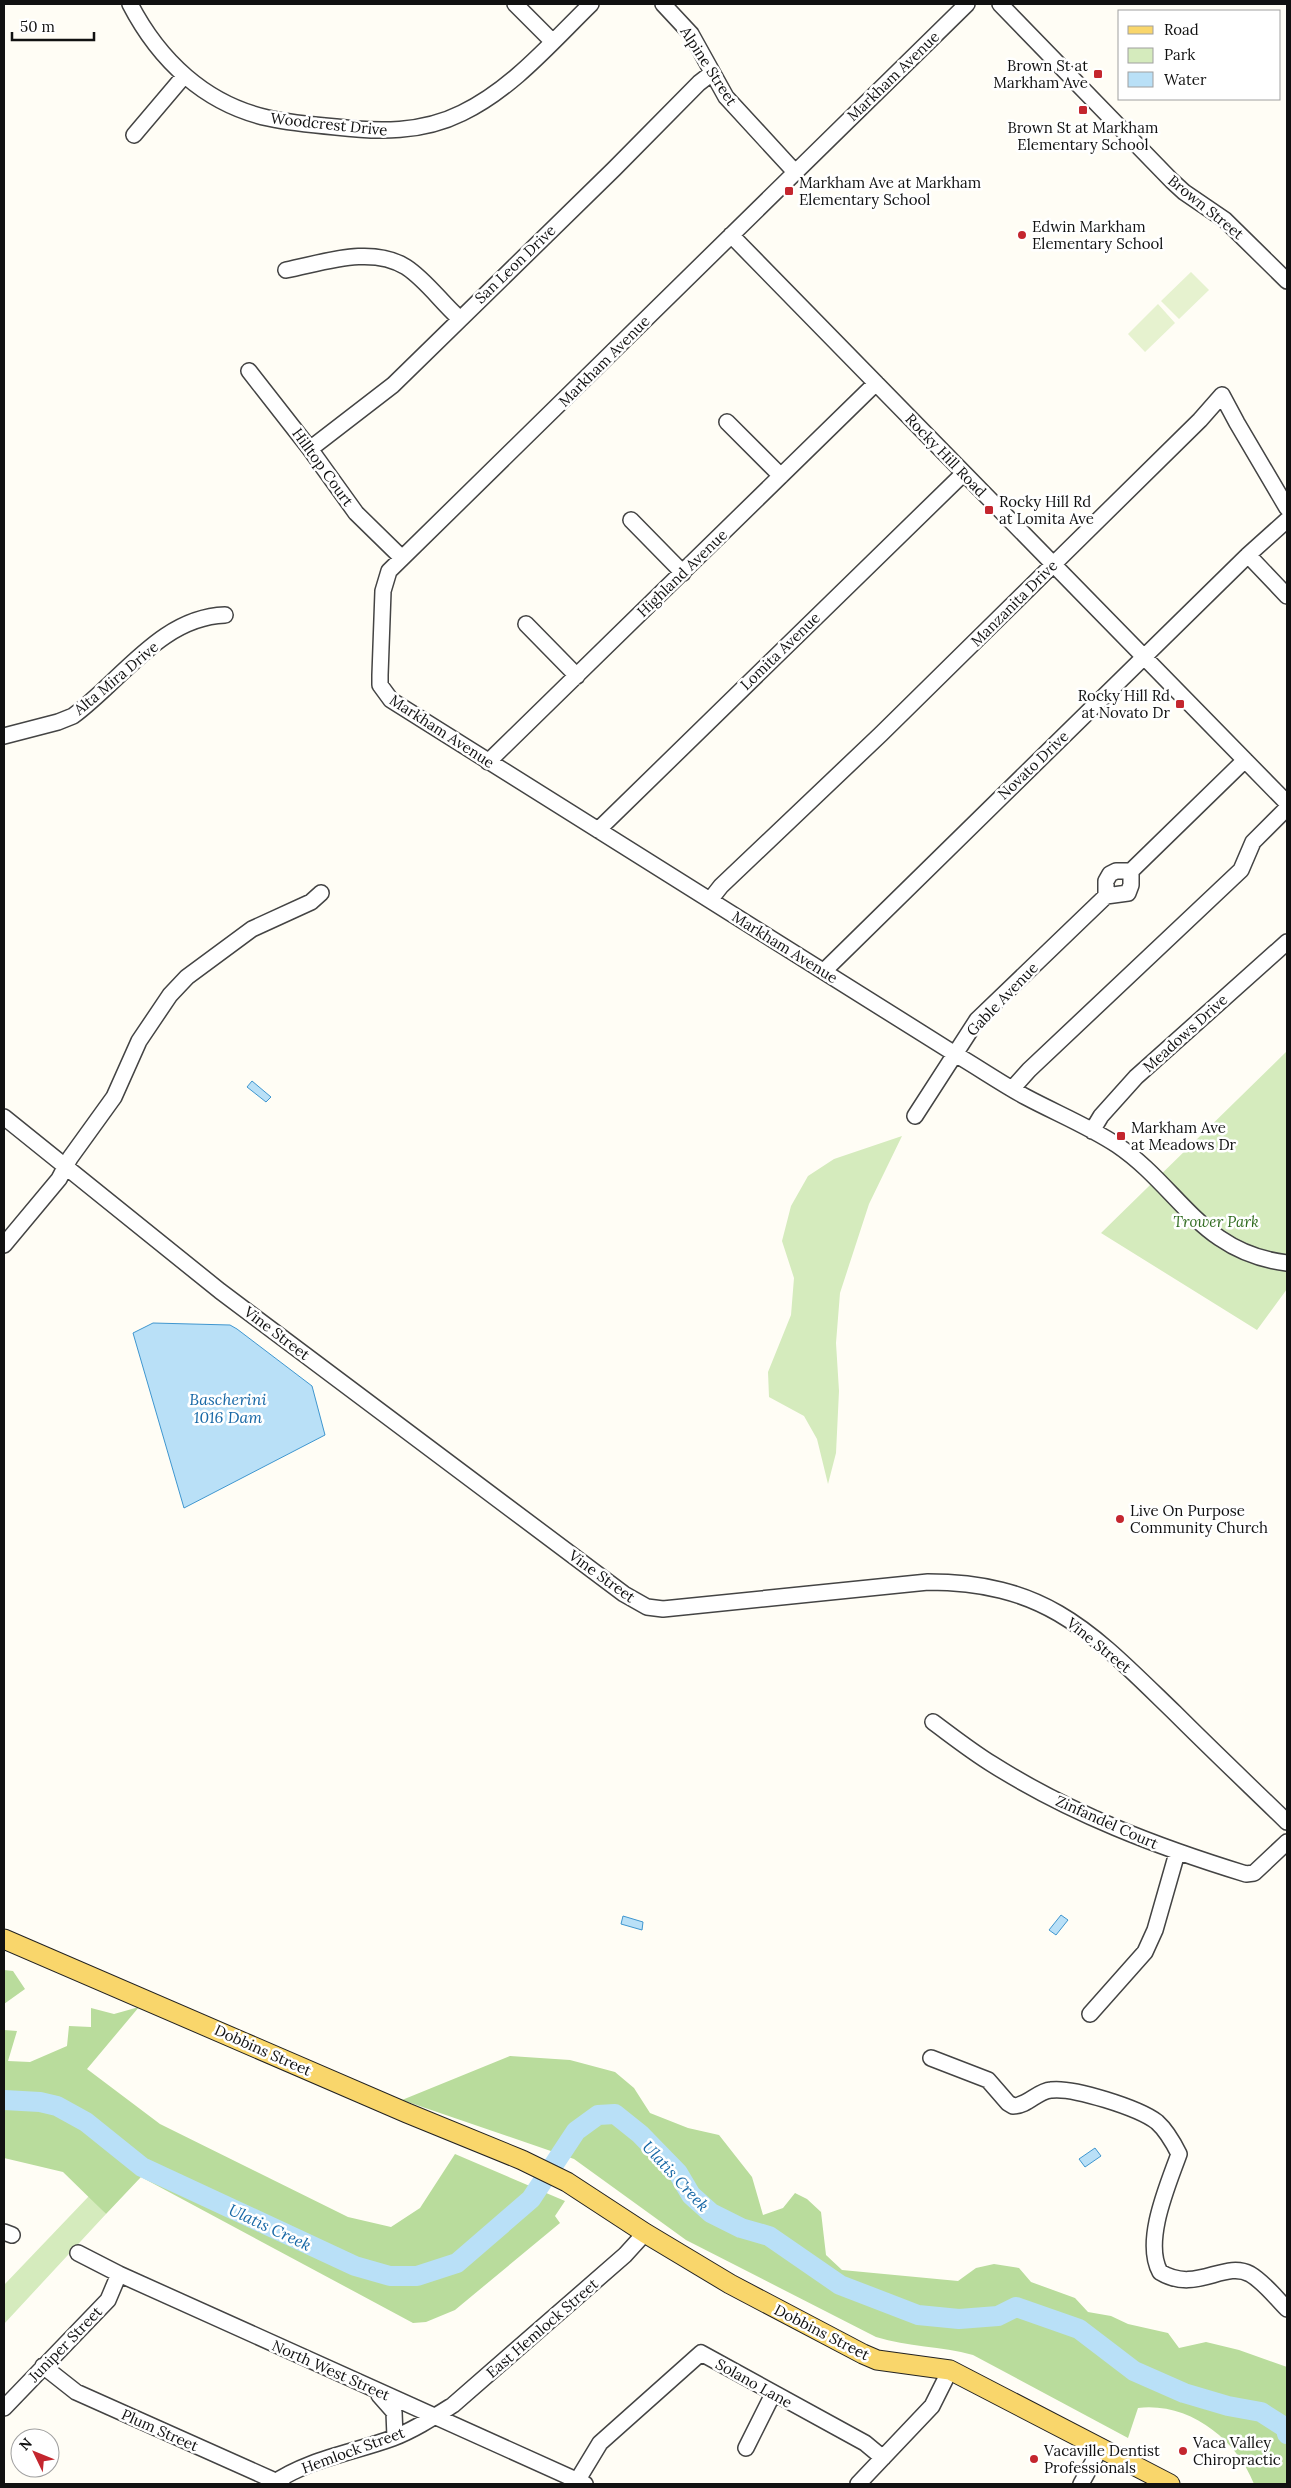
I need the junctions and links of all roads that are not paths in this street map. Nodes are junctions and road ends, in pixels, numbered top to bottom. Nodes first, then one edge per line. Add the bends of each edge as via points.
1 (130, 4) edge
2 (515, 4) edge
3 (590, 4) edge
4 (663, 4) edge
5 (967, 4) edge
6 (1000, 4) edge
7 (553, 42) junction
8 (712, 72) junction
9 (184, 76) junction
10 (134, 135) dead end
11 (795, 172) junction
12 (731, 235) junction
13 (286, 270) dead end
14 (1287, 281) edge
15 (459, 318) junction
16 (249, 371) dead end
17 (876, 383) junction
18 (728, 422) dead end
19 (310, 449) junction
20 (964, 473) junction
21 (781, 476) junction
22 (1287, 508) edge
23 (631, 520) dead end
24 (1287, 520) edge
25 (1248, 555) junction
26 (402, 558) junction
27 (1052, 563) junction
28 (683, 573) junction
29 (1287, 596) edge
30 (225, 616) dead end
31 (526, 624) dead end
32 (1144, 657) junction
33 (577, 676) junction
34 (4, 736) edge
35 (1245, 760) junction
36 (488, 762) junction
37 (1287, 803) edge
38 (1287, 808) edge
39 (598, 830) junction
40 (1131, 871) junction
41 (322, 893) dead end
42 (1106, 896) junction
43 (710, 900) junction
44 (1287, 942) edge
45 (824, 971) junction
46 (955, 1054) junction
47 (1012, 1089) junction
48 (915, 1116) dead end
49 (4, 1117) edge
50 (1092, 1131) junction
51 (65, 1168) junction
52 (4, 1245) edge
53 (1287, 1263) edge
54 (933, 1722) dead end
55 (1287, 1822) edge
56 (1287, 1842) edge
57 (1177, 1853) junction
58 (4, 1940) edge
59 (1090, 2014) dead end
60 (931, 2058) dead end
61 (645, 2233) junction
62 (78, 2253) dead end
63 (119, 2274) junction
64 (1287, 2309) edge
65 (43, 2366) junction
66 (950, 2370) junction
67 (368, 2386) junction
68 (773, 2394) junction
69 (4, 2408) edge
70 (434, 2417) junction
71 (395, 2437) junction
72 (1101, 2447) junction
73 (746, 2448) dead end
74 (883, 2458) junction
75 (277, 2483) edge
76 (581, 2483) edge
77 (858, 2484) edge
78 (1081, 2484) edge
79 (1170, 2484) edge

1 - 9 street, Woodcrest Drive via 159,51
2 - 7 street
3 - 7 street, Woodcrest Drive
4 - 8 street, Alpine Street via 691,34
5 - 11 street, Markham Avenue
6 - 14 street, Brown Street via 1172,181 1225,220
7 - 9 street, Woodcrest Drive via 483,103 436,123 394,130 367,131 268,118 222,101
8 - 11 street, Alpine Street via 732,104
8 - 15 street, San Leon Drive
9 - 10 street
11 - 12 street, Markham Avenue
12 - 17 street, Rocky Hill Road
12 - 26 street, Markham Avenue
13 - 15 street via 365,256 394,260 420,278
15 - 19 street, San Leon Drive via 393,385
16 - 19 street, Hilltop Court
17 - 20 street, Rocky Hill Road
17 - 21 street, Highland Avenue
18 - 21 street
19 - 26 street, Hilltop Court via 356,513
20 - 27 street, Rocky Hill Road
20 - 39 street, Lomita Avenue
21 - 28 street, Highland Avenue
22 - 27 street, Manzanita Drive via 1222,395
23 - 28 street
24 - 25 street, Novato Drive
25 - 29 street
25 - 32 street, Novato Drive
26 - 36 street, Markham Avenue via 386,577 383,591 380,685 391,700
27 - 32 street, Rocky Hill Road
27 - 43 street, Manzanita Drive via 881,734 720,886
28 - 33 street, Highland Avenue
30 - 34 street, Alta Mira Drive via 198,619 183,625 73,716
31 - 33 street
32 - 35 street, Rocky Hill Road
32 - 45 street, Novato Drive
33 - 36 street, Highland Avenue
35 - 37 street, Rocky Hill Road
35 - 40 street
36 - 39 street, Markham Avenue
38 - 47 street via 1253,842 1241,870
39 - 43 street, Markham Avenue
40 - 42 street via 1128,893
40 - 42 street via 1110,874 1106,881
41 - 51 street via 312,902 252,929 187,977 138,1041 114,1097
42 - 46 street, Gable Avenue via 977,1020
43 - 45 street, Markham Avenue
44 - 50 street, Meadows Drive via 1136,1077
45 - 46 street, Markham Avenue
46 - 47 street, Markham Avenue
46 - 48 street, Gable Avenue
47 - 50 street, Markham Avenue
49 - 51 street, Vine Street
50 - 53 street, Markham Avenue via 1116,1144 1143,1166 1203,1227 1222,1240 1258,1256
51 - 52 street
51 - 55 street, Vine Street via 220,1291 624,1594 647,1607 663,1610 928,1582 964,1583 1015,1594 1054,1610 1094,1636
54 - 57 street, Zinfandel Court via 992,1764 1048,1796 1116,1829
56 - 57 street, Zinfandel Court via 1254,1873 1246,1874
57 - 59 street via 1155,1930 1145,1952
58 - 61 main road, Dobbins Street via 522,2160 567,2182
60 - 64 street via 988,2080 1013,2106 1026,2103 1049,2090 1062,2089 1146,2114 1166,2132 1178,2154 1154,2236 1153,2254 1160,2272 1186,2281 1225,2272 1250,2274
61 - 66 main road, Dobbins Street via 730,2284 862,2354 877,2360
61 - 70 street, East Hemlock Street via 618,2262
62 - 63 street, North West Street
63 - 65 street, Juniper Street via 108,2300
63 - 67 street, North West Street
65 - 69 street, Juniper Street
65 - 75 street, Plum Street via 76,2392
66 - 72 main road, Dobbins Street
66 - 74 street via 932,2406
67 - 70 street, North West Street
67 - 71 street via 394,2412
68 - 73 street
68 - 74 street, Solano Lane via 864,2443
68 - 76 street, Solano Lane via 701,2354 611,2432 592,2454
70 - 71 street, Hemlock Street
70 - 76 street, North West Street
71 - 75 street, Hemlock Street via 332,2456
72 - 78 street
72 - 79 main road, Dobbins Street
74 - 77 street

